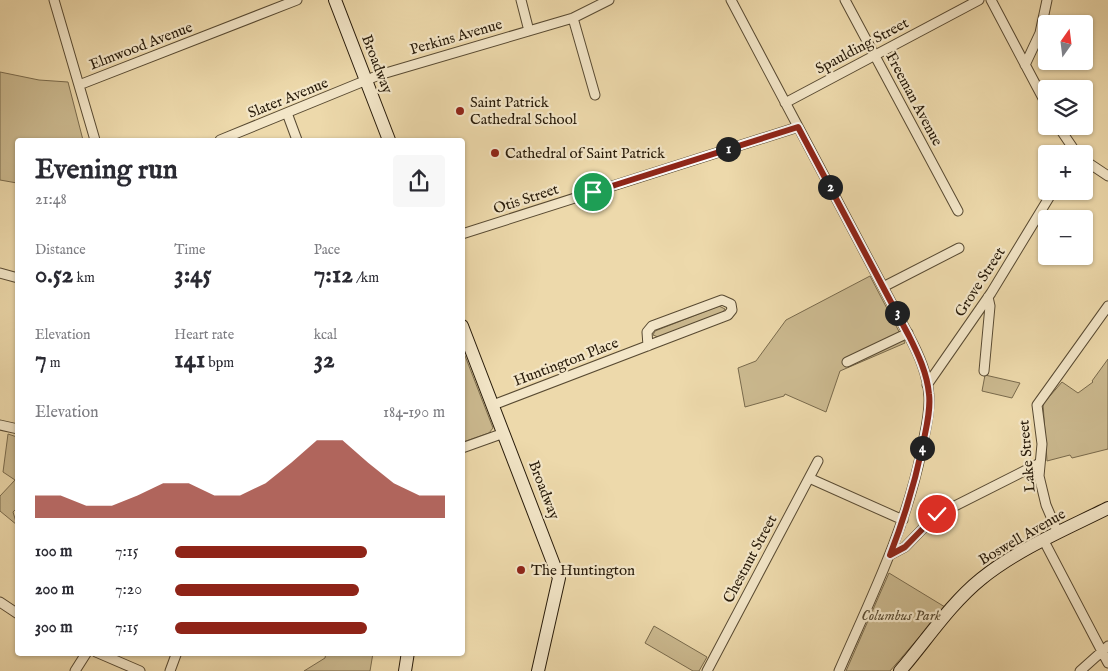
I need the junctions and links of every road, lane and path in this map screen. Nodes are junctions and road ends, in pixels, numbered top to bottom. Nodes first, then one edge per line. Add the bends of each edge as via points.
1 (54, 0) edge
2 (297, 0) edge
3 (335, 0) edge
4 (520, 0) edge
5 (609, 0) edge
6 (731, 0) edge
7 (845, 0) edge
8 (979, 0) edge
9 (991, 0) edge
10 (1047, 0) edge
11 (573, 18) junction
12 (529, 31) junction
13 (875, 55) junction
14 (1026, 65) junction
15 (366, 81) junction
16 (79, 85) junction
17 (1038, 88) edge
18 (595, 95) dead end
19 (786, 103) junction
20 (287, 114) junction
21 (798, 127) junction
22 (94, 138) edge
23 (225, 138) edge
24 (296, 138) edge
25 (388, 138) edge
26 (1093, 166) edge
27 (1108, 176) edge
28 (1047, 200) edge
29 (958, 211) dead end
30 (465, 233) edge
31 (959, 248) dead end
32 (0, 273) edge
33 (15, 277) edge
34 (883, 287) junction
35 (988, 297) junction
36 (1108, 306) edge
37 (908, 333) junction
38 (465, 334) edge
39 (648, 346) junction
40 (847, 362) dead end
41 (984, 371) dead end
42 (927, 385) junction
43 (493, 405) junction
44 (0, 424) edge
45 (15, 429) edge
46 (504, 432) junction
47 (465, 447) edge
48 (818, 460) dead end
49 (1038, 464) junction
50 (809, 478) junction
51 (1108, 508) edge
52 (903, 520) junction
53 (1058, 533) junction
54 (1044, 541) junction
55 (890, 555) junction
56 (0, 602) edge
57 (15, 612) edge
58 (1105, 649) edge
59 (84, 656) edge
60 (105, 656) edge
61 (176, 656) edge
62 (407, 656) edge
63 (1108, 663) edge
64 (75, 671) edge
65 (140, 671) edge
66 (170, 671) edge
67 (404, 671) edge
68 (538, 671) edge
69 (706, 671) edge
70 (839, 671) edge
71 (900, 671) edge
72 (1080, 671) edge

1 - 16 street
2 - 16 street, Elmwood Avenue
3 - 15 main road, Broadway
4 - 12 street
5 - 11 street, Perkins Avenue
6 - 19 street
7 - 13 street, Freeman Avenue
8 - 13 street, Spaulding Street
9 - 14 street
10 - 14 street via 1040,33
11 - 12 street, Perkins Avenue
11 - 18 street
12 - 15 street, Perkins Avenue via 405,66
13 - 19 street, Spaulding Street
13 - 29 street, Freeman Avenue
14 - 17 street
15 - 20 street, Slater Avenue
15 - 25 main road, Broadway
16 - 22 street
19 - 21 street
20 - 23 street, Slater Avenue
20 - 24 street
21 - 30 street, Otis Street
21 - 34 street
26 - 27 street
28 - 35 street, Grove Street
31 - 34 street
32 - 33 street
34 - 37 street
35 - 41 street
35 - 42 street, Grove Street
36 - 49 street, Lake Street via 1038,403 1042,444
37 - 40 street
37 - 42 street via 922,364
38 - 43 main road, Broadway
39 - 39 street, Huntington Place via 729,314 731,304 722,300 652,326 647,332
39 - 43 street, Huntington Place
42 - 52 street via 929,402 925,431
43 - 46 main road, Broadway
44 - 45 street
46 - 47 street
46 - 68 main road, Broadway via 559,578
48 - 50 street, Chestnut Street
49 - 53 street, Lake Street via 1044,496
49 - 55 street via 934,516 905,547
50 - 52 street
50 - 69 street, Chestnut Street
51 - 53 main road, Boswell Avenue
52 - 55 street
53 - 54 main road, Boswell Avenue
54 - 58 street
54 - 71 main road, Boswell Avenue via 980,580
55 - 70 street
56 - 57 street
58 - 63 street
58 - 72 street
59 - 64 street
60 - 65 street
61 - 66 street
62 - 67 main road

